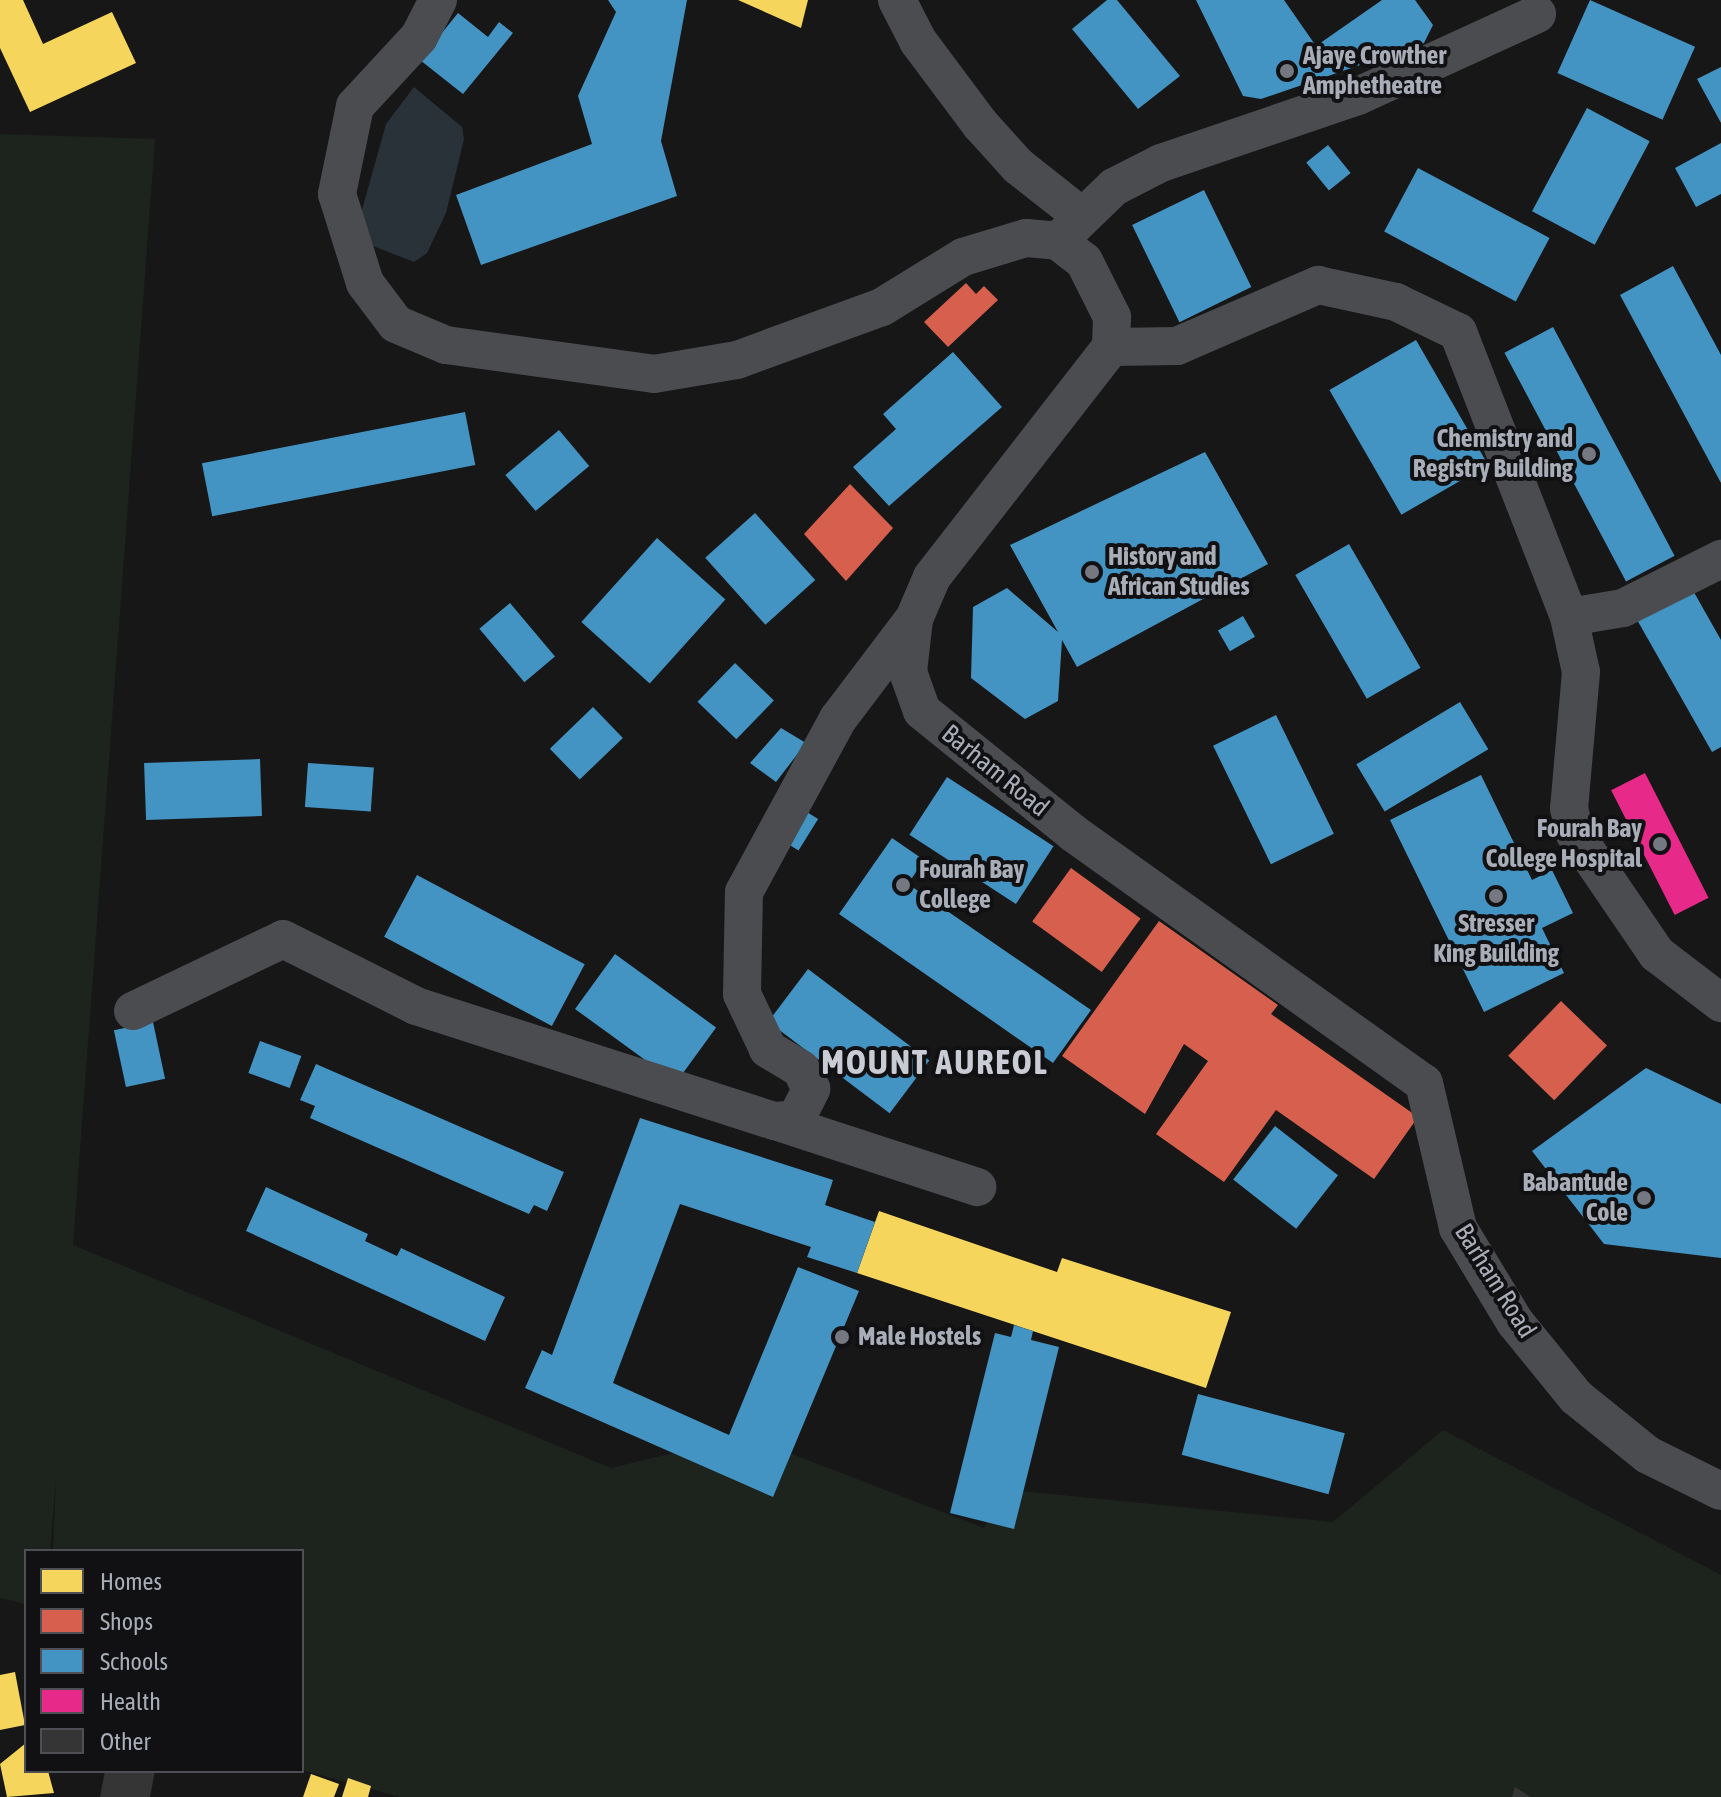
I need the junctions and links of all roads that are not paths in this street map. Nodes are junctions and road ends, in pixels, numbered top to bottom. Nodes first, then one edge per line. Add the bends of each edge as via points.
1 (438, 0) edge
2 (897, 0) edge
3 (1537, 14) dead end
4 (1069, 228) junction
5 (1111, 347) junction
6 (1721, 559) edge
7 (1569, 617) junction
8 (914, 619) junction
9 (1721, 1003) edge
10 (133, 1011) dead end
11 (775, 1121) junction
12 (977, 1187) dead end
13 (1721, 1491) edge

1 - 4 street via 419,37 355,106 339,180 365,283 396,324 446,345 654,374 737,360 882,307 963,257
2 - 4 street via 918,41 980,124
3 - 4 street via 1358,96 1161,163 1114,187
4 - 5 street via 1103,292
5 - 7 street via 1177,346 1318,285 1396,302 1458,332
5 - 8 street, Barham Road via 994,489 932,577
6 - 7 street via 1623,608
7 - 9 street via 1581,672 1569,808 1575,834 1657,954
8 - 11 street via 838,719 744,892 742,994 768,1049 801,1069 811,1089 796,1119
8 - 13 street, Barham Road via 908,672 922,711 969,754 1424,1083 1458,1228 1515,1322 1576,1397 1648,1455
10 - 11 street via 283,939 416,1006
11 - 12 street

